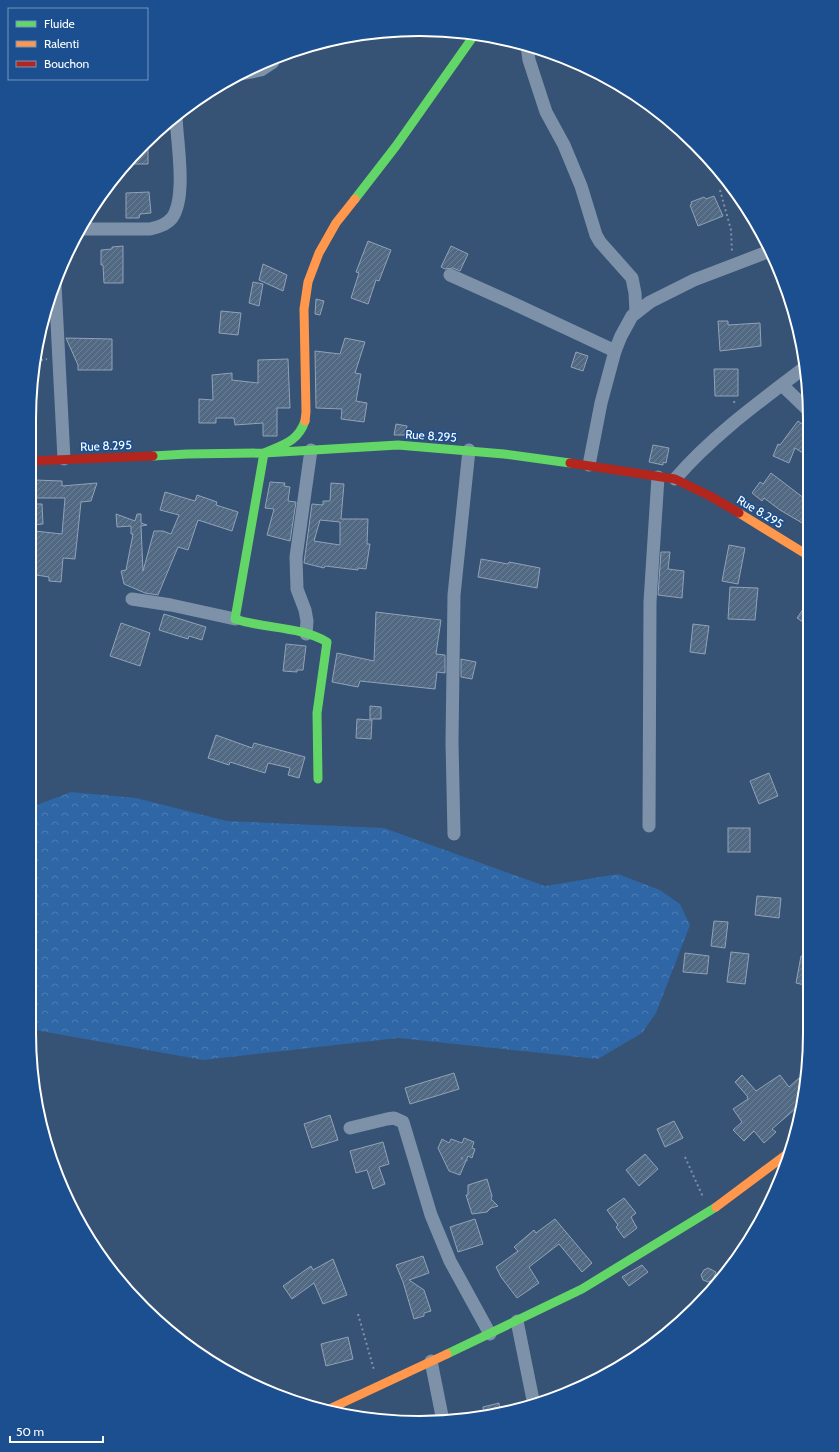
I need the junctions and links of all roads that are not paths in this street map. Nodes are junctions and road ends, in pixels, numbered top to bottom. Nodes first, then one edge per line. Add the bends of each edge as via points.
1 (471, 39) edge
2 (528, 52) edge
3 (176, 123) edge
4 (86, 229) edge
5 (764, 253) edge
6 (450, 275) dead end
7 (56, 297) edge
8 (636, 313) junction
9 (615, 351) junction
10 (800, 371) edge
11 (782, 385) junction
12 (802, 405) edge
13 (311, 450) junction
14 (469, 450) junction
15 (264, 453) junction
16 (64, 459) junction
17 (36, 461) edge
18 (589, 464) junction
19 (658, 477) junction
20 (675, 479) junction
21 (803, 552) edge
22 (132, 600) dead end
23 (235, 619) junction
24 (306, 634) junction
25 (318, 779) dead end
26 (649, 826) dead end
27 (454, 834) dead end
28 (350, 1128) dead end
29 (782, 1157) edge
30 (517, 1321) junction
31 (490, 1334) junction
32 (431, 1361) junction
33 (533, 1399) edge
34 (333, 1406) edge
35 (442, 1415) edge

1 - 15 street via 396,146 336,223 319,253 308,282 304,309 305,424 302,433 296,439
2 - 8 street via 546,112 564,145 581,186 596,235 632,278
3 - 4 street via 180,189 172,218 161,226 150,229
5 - 8 street via 694,280 650,302
6 - 9 street
7 - 16 street
8 - 9 street via 620,336
9 - 18 street
10 - 11 street
11 - 12 street
11 - 20 street via 714,438
13 - 14 street, Rue 8.295 via 398,445
13 - 15 street, Rue 8.295
13 - 24 street via 296,557 297,589 307,620
14 - 18 street, Rue 8.295
14 - 27 street via 454,596
15 - 16 street, Rue 8.295
15 - 23 street
16 - 17 street, Rue 8.295
18 - 19 street, Rue 8.295
19 - 20 street, Rue 8.295
19 - 26 street via 650,602
20 - 21 street, Rue 8.295 via 710,496
22 - 23 street
23 - 24 street
24 - 25 street via 327,642 317,713
28 - 31 street via 394,1118 403,1122 431,1215 450,1261
29 - 30 street via 710,1211 582,1289
30 - 31 street
30 - 33 street
31 - 32 street
32 - 34 street
32 - 35 street

